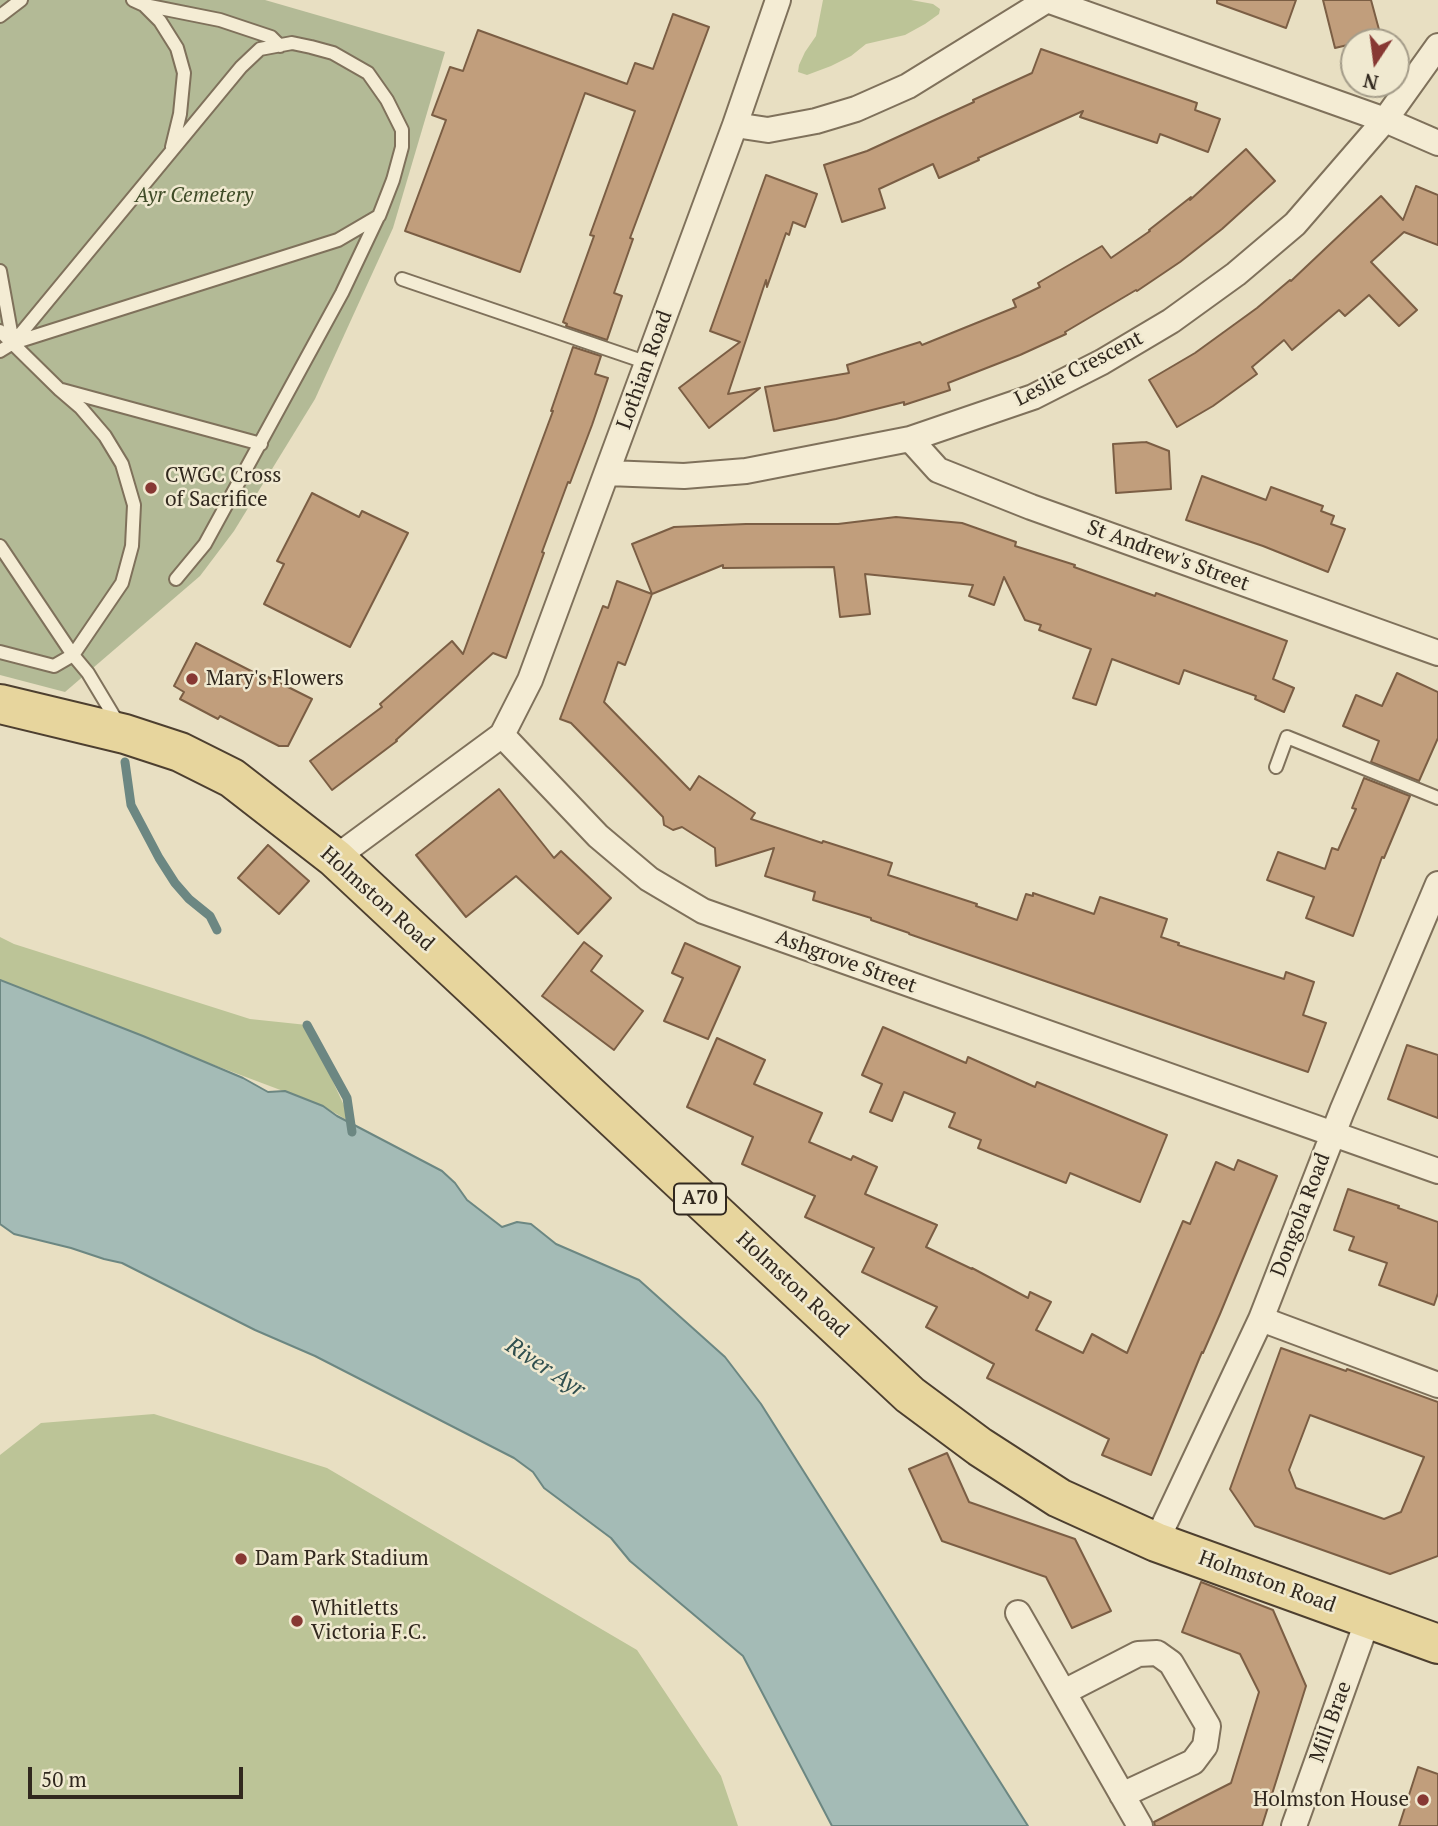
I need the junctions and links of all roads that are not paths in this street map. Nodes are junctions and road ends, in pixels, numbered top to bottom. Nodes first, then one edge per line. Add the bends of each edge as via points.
1 (21, 0) edge
2 (778, 0) edge
3 (1047, 0) edge
4 (139, 3) edge
5 (0, 16) edge
6 (280, 46) junction
7 (1438, 46) edge
8 (1385, 120) junction
9 (735, 125) junction
10 (1438, 143) edge
11 (171, 151) junction
12 (379, 216) junction
13 (0, 271) edge
14 (402, 279) dead end
15 (0, 331) edge
16 (13, 342) junction
17 (0, 351) edge
18 (648, 363) junction
19 (60, 390) junction
20 (910, 439) junction
21 (261, 444) junction
22 (608, 473) junction
23 (0, 546) edge
24 (176, 579) dead end
25 (0, 652) edge
26 (1438, 653) edge
27 (73, 655) junction
28 (0, 704) edge
29 (125, 734) junction
30 (502, 735) junction
31 (1276, 767) dead end
32 (1438, 798) edge
33 (335, 858) junction
34 (1438, 884) edge
35 (1333, 1135) junction
36 (1438, 1171) edge
37 (1261, 1319) junction
38 (1438, 1385) edge
39 (1156, 1542) junction
40 (1018, 1613) dead end
41 (1368, 1619) junction
42 (1438, 1644) edge
43 (1064, 1692) junction
44 (1122, 1795) junction
45 (1140, 1826) edge
46 (1294, 1826) edge

1 - 5 lane
2 - 9 street, Lothian Road
3 - 8 street
3 - 9 street via 908,86 856,109 768,130
4 - 6 lane via 220,20 271,37
4 - 11 lane via 166,30 184,73
6 - 11 lane via 260,49 241,67
6 - 12 lane via 292,43 333,53 368,73 387,100 402,130 402,147
7 - 8 street, Leslie Crescent
8 - 10 street
8 - 20 street, Leslie Crescent via 1295,224 1171,321 1033,397
9 - 18 street, Lothian Road
11 - 16 lane
12 - 16 lane via 338,240
12 - 21 lane
13 - 16 lane
14 - 18 lane
15 - 16 lane
16 - 17 lane
16 - 19 lane
18 - 22 street, Lothian Road
19 - 21 lane
19 - 27 lane via 105,436 122,464 134,505 132,546 122,583
20 - 22 street, Leslie Crescent via 746,471
20 - 26 street, St Andrew's Street via 938,470
21 - 24 lane via 205,544
22 - 30 street, Lothian Road via 530,680
23 - 27 lane
25 - 27 lane via 54,666
27 - 29 lane
28 - 29 main road, Holmston Road / A70
29 - 33 main road, Holmston Road / A70 via 180,752 232,778
30 - 33 street
30 - 35 street, Ashgrove Street via 598,836 649,879 703,911
31 - 32 lane via 1287,737
33 - 39 main road, Holmston Road / A70 via 910,1395 1059,1498
34 - 35 street, Dongola Road
35 - 36 street, Ashgrove Street
35 - 37 street, Dongola Road
37 - 38 street
37 - 39 street, Dongola Road
39 - 41 main road, Holmston Road / A70
40 - 43 street
41 - 42 main road, Holmston Road / A70
41 - 46 street, Mill Brae
43 - 44 street
43 - 44 street via 1138,1654 1157,1653 1171,1663 1208,1726 1205,1746 1193,1762
44 - 45 street

